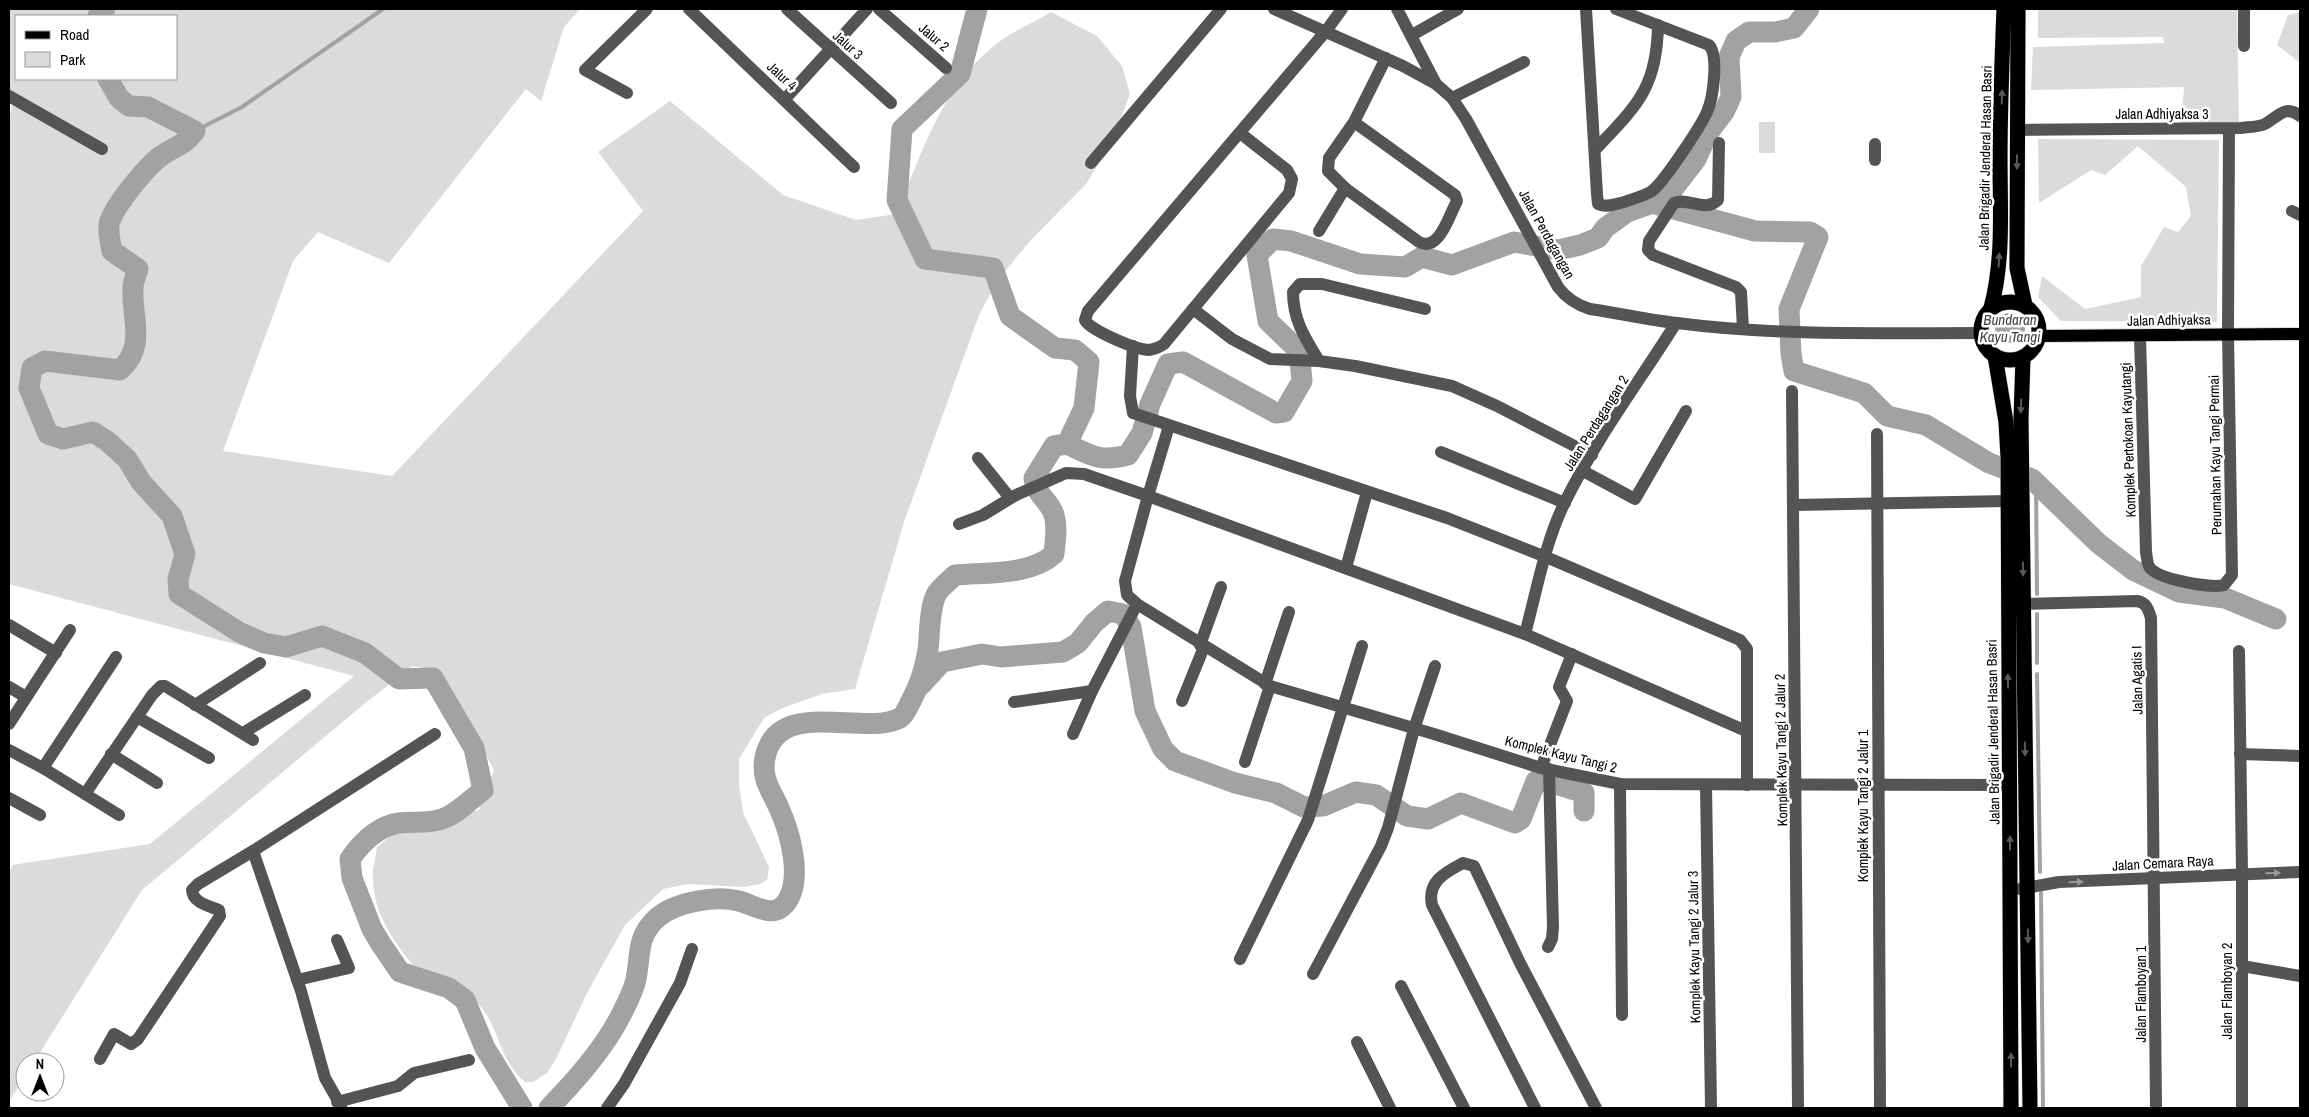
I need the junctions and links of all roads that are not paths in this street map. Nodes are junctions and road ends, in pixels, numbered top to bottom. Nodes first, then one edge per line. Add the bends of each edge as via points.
1 (647, 9) edge
2 (689, 9) edge
3 (787, 9) edge
4 (867, 9) edge
5 (879, 9) edge
6 (1221, 9) edge
7 (1274, 9) edge
8 (1342, 9) edge
9 (1397, 9) edge
10 (1458, 9) edge
11 (1586, 9) edge
12 (1616, 9) edge
13 (2004, 9) edge
14 (2018, 9) edge
15 (2244, 9) edge
16 (1658, 25) junction
17 (1326, 31) junction
18 (1412, 35) junction
19 (2244, 46) dead end
20 (830, 49) junction
21 (1386, 58) junction
22 (1524, 62) dead end
23 (946, 68) dead end
24 (1436, 84) junction
25 (627, 93) dead end
26 (9, 96) edge
27 (1452, 98) junction
28 (785, 99) junction
29 (891, 103) dead end
30 (2300, 116) edge
31 (1354, 122) junction
32 (2229, 128) junction
33 (2017, 130) junction
34 (1240, 133) junction
35 (1719, 143) dead end
36 (1875, 144) dead end
37 (102, 149) dead end
38 (1595, 150) junction
39 (1875, 160) dead end
40 (1091, 163) dead end
41 (854, 167) dead end
42 (1345, 188) junction
43 (1319, 231) dead end
44 (2025, 305) junction
45 (1992, 308) junction
46 (1193, 309) junction
47 (1425, 309) dead end
48 (1676, 323) junction
49 (1743, 329) junction
50 (1981, 333) junction
51 (2228, 334) junction
52 (2300, 334) edge
53 (2039, 336) junction
54 (2140, 336) junction
55 (1133, 346) junction
56 (1995, 356) junction
57 (2022, 357) junction
58 (1315, 360) junction
59 (1792, 392) dead end
60 (1686, 411) dead end
61 (1169, 426) junction
62 (1877, 434) dead end
63 (1441, 452) dead end
64 (1592, 455) junction
65 (2014, 456) junction
66 (978, 458) dead end
67 (1583, 471) junction
68 (2015, 483) junction
69 (1367, 492) junction
70 (1013, 496) junction
71 (1148, 496) junction
72 (2008, 501) junction
73 (1565, 503) junction
74 (1877, 503) junction
75 (1793, 505) junction
76 (959, 524) dead end
77 (2016, 539) junction
78 (1546, 557) junction
79 (1346, 568) junction
80 (2232, 575) joint
81 (1221, 588) dead end
82 (1137, 604) junction
83 (2024, 604) junction
84 (1289, 612) dead end
85 (9, 625) edge
86 (70, 630) dead end
87 (1525, 634) junction
88 (1202, 646) junction
89 (1362, 646) dead end
90 (2008, 648) junction
91 (2023, 648) junction
92 (2239, 651) dead end
93 (56, 653) junction
94 (1572, 654) junction
95 (116, 657) dead end
96 (260, 663) dead end
97 (1435, 666) dead end
98 (1268, 685) junction
99 (9, 687) edge
100 (1092, 691) junction
101 (305, 695) dead end
102 (26, 697) junction
103 (1182, 701) dead end
104 (1014, 702) dead end
105 (195, 704) junction
106 (1342, 708) junction
107 (137, 717) junction
108 (9, 724) edge
109 (1414, 729) junction
110 (1746, 731) junction
111 (436, 734) dead end
112 (1073, 734) dead end
113 (9, 750) edge
114 (111, 754) junction
115 (2240, 754) junction
116 (2300, 756) edge
117 (209, 758) dead end
118 (1245, 762) dead end
119 (43, 768) junction
120 (1545, 768) junction
121 (157, 783) dead end
122 (1620, 784) junction
123 (1706, 785) junction
124 (1747, 785) junction
125 (1796, 785) junction
126 (2010, 785) junction
127 (1878, 786) junction
128 (85, 794) junction
129 (9, 798) edge
130 (40, 815) dead end
131 (119, 815) dead end
132 (252, 851) junction
133 (2300, 872) edge
134 (2242, 874) junction
135 (2155, 880) junction
136 (2028, 887) junction
137 (2010, 892) junction
138 (337, 940) dead end
139 (1548, 947) dead end
140 (692, 949) dead end
141 (1240, 960) dead end
142 (2242, 966) junction
143 (1313, 974) dead end
144 (2300, 976) edge
145 (298, 980) junction
146 (1401, 986) dead end
147 (1622, 1014) dead end
148 (1357, 1042) dead end
149 (100, 1060) dead end
150 (469, 1060) dead end
151 (338, 1105) edge
152 (607, 1108) edge
153 (1390, 1108) edge
154 (1464, 1108) edge
155 (1536, 1108) edge
156 (1596, 1108) edge
157 (1711, 1108) edge
158 (1798, 1108) edge
159 (1880, 1108) edge
160 (2011, 1108) edge
161 (2030, 1108) edge
162 (2156, 1108) edge
163 (2242, 1108) edge

1 - 25 street via 585,70
2 - 28 street, Jalur 4
3 - 20 street, Jalur 3
4 - 20 street
5 - 23 street, Jalur 2
6 - 40 street
7 - 17 street, Jalan Perdagangan
8 - 17 street
9 - 18 street
10 - 18 street
11 - 38 street
12 - 16 street
45 -> 13 highway, Jalan Brigadir Jenderal Hasan Basri via 2000,242
14 - 33 highway
15 - 19 street
16 - 38 street via 1656,64 1644,91 1629,114
16 - 38 street via 1709,46 1714,52 1709,110 1654,190 1619,203 1598,204
17 - 21 street, Jalan Perdagangan
17 - 34 street
18 - 24 street
20 - 28 street
20 - 29 street, Jalur 3
21 - 24 street, Jalan Perdagangan
21 - 31 street
22 - 27 street
24 - 27 street, Jalan Perdagangan
26 - 37 street
27 - 48 street, Jalan Perdagangan via 1563,294 1590,309
28 - 41 street, Jalur 4
30 - 32 street, Jalan Adhiyaksa 3 via 2285,111 2263,125
31 - 42 street via 1327,166 1330,175
31 - 42 street via 1453,193 1456,201 1438,238 1432,244 1424,244
32 - 33 street, Jalan Adhiyaksa 3
32 - 51 street, Perumahan Kayu Tangi Permai
33 -> 44 highway via 2017,268
34 - 46 street via 1287,170 1292,186
34 - 55 street via 1086,315 1086,323 1092,328
35 - 49 street via 1718,200 1708,206 1678,202 1649,241 1648,250 1736,287 1741,292
36 - 39 street
42 - 43 street
44 - 45 highway via 2008,301
44 - 53 highway via 2035,315
45 - 50 highway via 1983,319
46 - 55 street via 1164,344 1149,350
46 - 58 street via 1232,339 1270,359
47 - 58 street via 1322,284 1300,284 1293,292 1294,316
48 - 49 street, Jalan Perdagangan
48 - 64 street, Jalan Perdagangan 2
49 - 50 street, Jalan Perdagangan
50 - 56 highway via 1985,346
51 - 52 main road, Jalan Adhiyaksa
51 - 54 main road, Jalan Adhiyaksa
51 - 80 street, Perumahan Kayu Tangi Permai
53 - 54 main road, Jalan Adhiyaksa
53 - 57 highway via 2035,346
54 - 80 street, Komplek Pertokoan Kayutangi via 2148,564 2158,573 2218,586
55 - 61 street via 1130,396 1133,413
56 - 57 highway via 2009,360
56 - 65 highway, Jalan Brigadir Jenderal Hasan Basri
57 -> 65 highway, Jalan Brigadir Jenderal Hasan Basri
58 - 64 street via 1452,386
59 - 75 street, Komplek Kayu Tangi 2 Jalur 2
60 - 67 street via 1635,499
61 - 69 street
61 - 71 street
62 - 74 street, Komplek Kayu Tangi 2 Jalur 1
63 - 73 street
64 - 67 street, Jalan Perdagangan 2
65 - 68 highway, Jalan Brigadir Jenderal Hasan Basri
66 - 70 street
67 - 73 street, Jalan Perdagangan 2
68 - 72 highway, Jalan Brigadir Jenderal Hasan Basri
68 - 77 highway, Jalan Brigadir Jenderal Hasan Basri
69 - 78 street via 1447,518
69 - 79 street
70 - 71 street via 1066,472 1084,474
70 - 76 street
71 - 79 street
71 - 82 street via 1125,581 1127,595
72 - 74 street
72 - 77 highway, Jalan Brigadir Jenderal Hasan Basri
73 - 78 street, Jalan Perdagangan 2
74 - 75 street
74 - 127 street, Komplek Kayu Tangi 2 Jalur 1
75 - 125 street, Komplek Kayu Tangi 2 Jalur 2
77 -> 83 highway, Jalan Brigadir Jenderal Hasan Basri
77 - 90 highway, Jalan Brigadir Jenderal Hasan Basri
78 - 87 street, Jalan Perdagangan 2
78 - 110 street via 1740,640 1747,655
79 - 87 street
81 - 88 street
82 - 88 street, Komplek Kayu Tangi 2
82 - 100 street
83 - 91 highway, Jalan Brigadir Jenderal Hasan Basri
83 - 135 street, Jalan Agatis I via 2137,601 2149,609
84 - 98 street
85 - 93 street
86 - 93 street
87 - 94 street
88 - 98 street, Komplek Kayu Tangi 2
88 - 103 street
89 - 106 street
90 - 91 highway
126 -> 90 highway, Jalan Brigadir Jenderal Hasan Basri
91 -> 136 highway, Jalan Brigadir Jenderal Hasan Basri
92 - 115 street, Jalan Flamboyan 2
93 - 102 street
94 - 110 street
94 - 120 street via 1558,687 1567,701
95 - 119 street
96 - 105 street
97 - 109 street
98 - 106 street, Komplek Kayu Tangi 2
98 - 118 street
99 - 102 street
100 - 104 street
100 - 112 street
101 - 105 street via 248,736
102 - 108 street
105 - 107 street via 161,686
106 - 109 street, Komplek Kayu Tangi 2
106 - 141 street via 1308,820
107 - 114 street
107 - 117 street
109 - 120 street, Komplek Kayu Tangi 2
109 - 143 street via 1381,846
110 - 124 street
111 - 132 street
113 - 119 street
114 - 121 street
114 - 128 street
115 - 116 street
115 - 134 street, Jalan Flamboyan 2
119 - 128 street
120 - 122 street, Komplek Kayu Tangi 2
120 - 139 street via 1553,927
122 - 123 street, Komplek Kayu Tangi 2
122 - 147 street
123 - 124 street, Komplek Kayu Tangi 2
123 - 157 street, Komplek Kayu Tangi 2 Jalur 3
124 - 125 street, Komplek Kayu Tangi 2
125 - 127 street, Komplek Kayu Tangi 2
125 - 158 street, Komplek Kayu Tangi 2 Jalur 2
126 - 127 street, Komplek Kayu Tangi 2
137 -> 126 highway, Jalan Brigadir Jenderal Hasan Basri
127 - 159 street, Komplek Kayu Tangi 2 Jalur 1
128 - 131 street
129 - 130 street
132 - 145 street
132 - 149 street via 192,890 197,901 219,910 220,916 138,1039 131,1044 114,1034
134 -> 133 street, Jalan Cemara Raya
134 - 135 street, Jalan Cemara Raya
134 - 142 street, Jalan Flamboyan 2
136 -> 135 street, Jalan Cemara Raya via 2059,882
135 - 162 street, Jalan Flamboyan 1
136 - 137 street, Jalan Cemara Raya
136 -> 161 highway, Jalan Brigadir Jenderal Hasan Basri
160 -> 137 highway, Jalan Brigadir Jenderal Hasan Basri
138 - 145 street via 350,968
140 - 152 street via 680,983 624,1084
142 - 144 street
142 - 163 street, Jalan Flamboyan 2
145 - 151 street via 325,1078
146 - 154 street
148 - 153 street
150 - 151 street via 414,1073 398,1086
155 - 156 street via 1432,905 1430,894 1434,883 1463,863 1474,866 1482,879 1520,963

